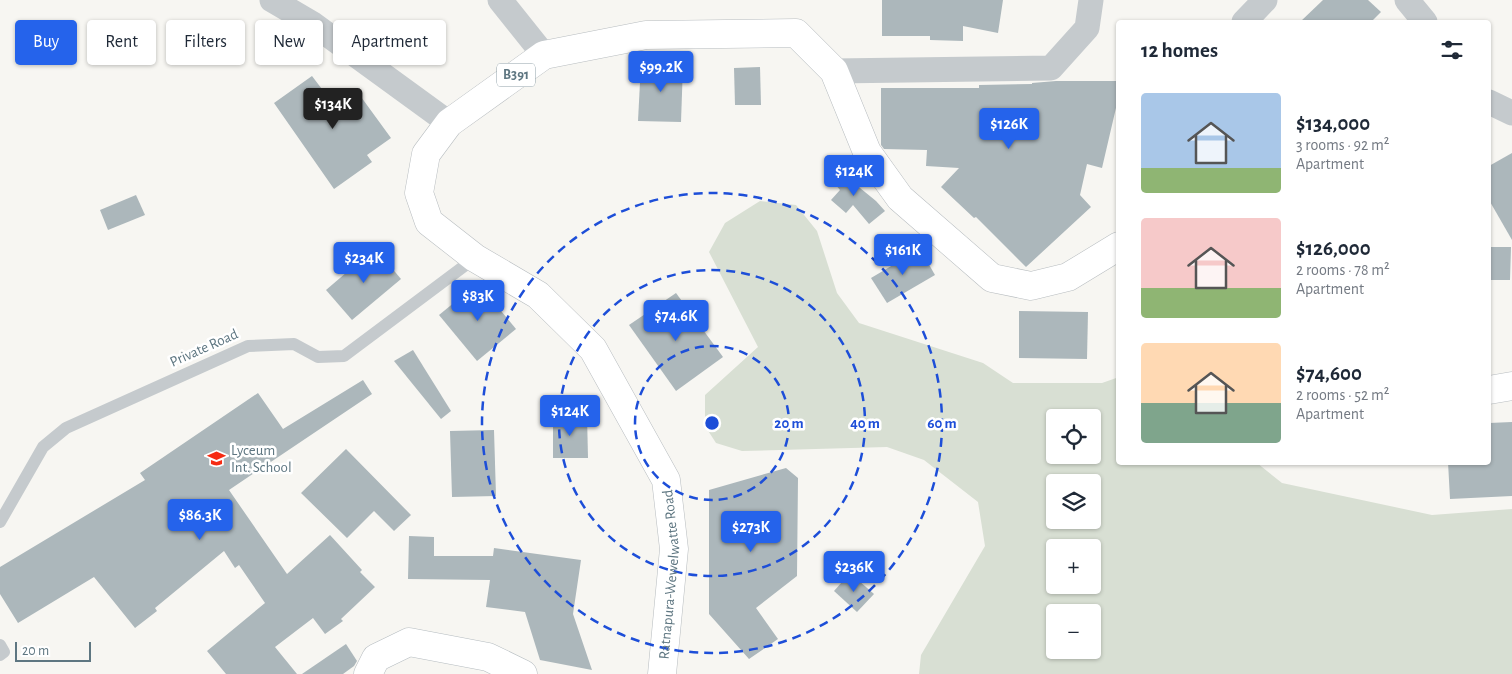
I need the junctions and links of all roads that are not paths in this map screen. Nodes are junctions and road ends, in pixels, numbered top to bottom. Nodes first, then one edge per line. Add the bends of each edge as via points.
1 (272, 0) edge
2 (500, 0) edge
3 (1091, 0) edge
4 (1265, 0) edge
5 (1407, 0) edge
6 (1246, 20) edge
7 (1423, 20) edge
8 (544, 55) junction
9 (834, 71) junction
10 (1491, 103) edge
11 (1512, 113) edge
12 (449, 123) junction
13 (1116, 248) edge
14 (475, 258) junction
15 (1512, 386) edge
16 (1491, 390) edge
17 (0, 522) edge
18 (0, 645) edge
19 (0, 655) edge
20 (368, 674) edge
21 (523, 674) edge
22 (662, 674) edge

1 - 12 street via 313,24
2 - 8 street
3 - 9 street via 1087,28 1051,68
4 - 6 street
5 - 7 street
8 - 9 main road, Ratnapura-Wewelwatte Road / B391 via 646,35 796,33
8 - 12 main road, Ratnapura-Wewelwatte Road / B391
9 - 13 main road, Ratnapura-Wewelwatte Road / B391 via 867,152 900,198 992,278 1031,286 1068,277
10 - 11 street
12 - 14 main road, Ratnapura-Wewelwatte Road / B391 via 426,154 419,193 429,222
14 - 17 lane, Private Road via 344,356 318,357 294,344 248,346 66,428 43,447
14 - 22 main road, Ratnapura-Wewelwatte Road / B391 via 538,295 593,349 666,480 674,549
15 - 16 main road
18 - 19 lane via 4,652
20 - 21 main road via 376,658 409,642 488,657

